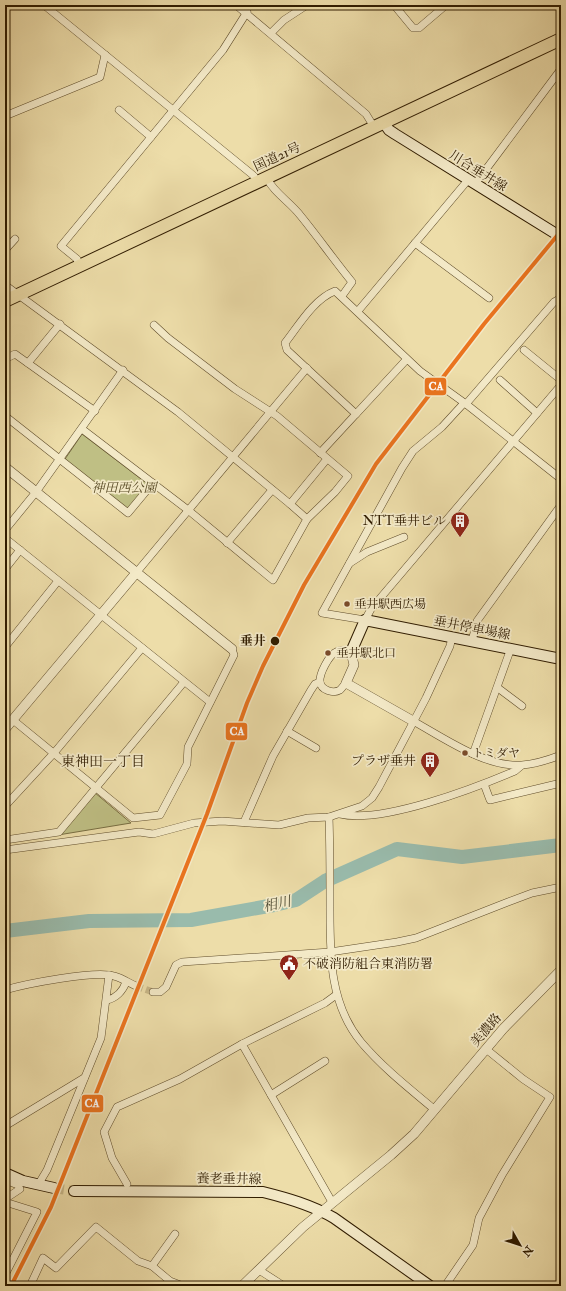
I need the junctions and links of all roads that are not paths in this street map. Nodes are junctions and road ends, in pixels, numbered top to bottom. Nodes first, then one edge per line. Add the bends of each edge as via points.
1 (44, 5) edge
2 (236, 5) edge
3 (307, 5) edge
4 (394, 5) edge
5 (446, 5) edge
6 (246, 12) junction
7 (271, 33) junction
8 (561, 39) edge
9 (105, 55) junction
10 (561, 69) edge
11 (119, 110) dead end
12 (173, 110) junction
13 (5, 116) edge
14 (379, 125) junction
15 (151, 137) junction
16 (262, 180) junction
17 (472, 182) junction
18 (561, 237) edge
19 (15, 238) dead end
20 (415, 243) junction
21 (5, 250) edge
22 (79, 266) junction
23 (5, 285) edge
24 (18, 294) junction
25 (342, 296) junction
26 (489, 298) dead end
27 (561, 298) edge
28 (5, 301) edge
29 (358, 312) junction
30 (60, 324) junction
31 (154, 325) dead end
32 (524, 350) dead end
33 (5, 359) edge
34 (407, 359) junction
35 (28, 363) junction
36 (307, 368) junction
37 (123, 370) junction
38 (500, 380) dead end
39 (561, 380) edge
40 (561, 385) edge
41 (465, 403) junction
42 (95, 411) junction
43 (269, 412) junction
44 (537, 413) junction
45 (356, 414) junction
46 (5, 416) edge
47 (82, 429) junction
48 (513, 441) junction
49 (320, 453) junction
50 (233, 457) junction
51 (327, 459) junction
52 (60, 460) junction
53 (5, 467) edge
54 (561, 479) edge
55 (153, 483) junction
56 (272, 490) junction
57 (36, 492) junction
58 (290, 504) junction
59 (561, 505) edge
60 (188, 510) junction
61 (307, 519) junction
62 (5, 530) edge
63 (404, 537) dead end
64 (5, 538) edge
65 (227, 543) junction
66 (20, 550) junction
67 (346, 566) junction
68 (5, 569) edge
69 (136, 573) junction
70 (58, 581) junction
71 (101, 615) junction
72 (365, 620) junction
73 (452, 637) junction
74 (472, 641) junction
75 (5, 647) edge
76 (142, 648) junction
77 (511, 648) junction
78 (232, 649) joint
79 (351, 652) junction
80 (561, 658) edge
81 (184, 682) junction
82 (320, 682) junction
83 (346, 682) junction
84 (498, 688) junction
85 (210, 702) junction
86 (522, 706) dead end
87 (5, 714) edge
88 (13, 720) junction
89 (413, 721) junction
90 (5, 729) edge
91 (286, 731) junction
92 (316, 748) dead end
93 (54, 753) junction
94 (473, 754) junction
95 (561, 755) edge
96 (521, 766) junction
97 (561, 783) edge
98 (484, 784) junction
99 (96, 788) junction
100 (5, 806) edge
101 (340, 814) junction
102 (329, 817) junction
103 (244, 822) junction
104 (5, 840) edge
105 (5, 850) edge
106 (561, 888) edge
107 (330, 949) junction
108 (561, 970) edge
109 (109, 975) junction
110 (126, 982) junction
111 (136, 986) tunnel mouth
112 (5, 990) edge
113 (153, 992) dead end
114 (336, 994) junction
115 (107, 1000) junction
116 (242, 1044) junction
117 (486, 1049) junction
118 (325, 1061) dead end
119 (84, 1078) junction
120 (271, 1095) junction
121 (436, 1110) junction
122 (5, 1126) edge
123 (5, 1173) edge
124 (5, 1180) edge
125 (127, 1184) dead end
126 (38, 1185) junction
127 (54, 1188) tunnel mouth
128 (74, 1191) tunnel mouth
129 (5, 1200) edge
130 (332, 1202) junction
131 (322, 1211) junction
132 (176, 1234) dead end
133 (152, 1266) junction
134 (259, 1270) junction
135 (5, 1275) edge
136 (30, 1286) edge
137 (183, 1286) edge
138 (242, 1286) edge
139 (284, 1286) edge
140 (430, 1286) edge
141 (445, 1286) edge

1 - 9 street
2 - 6 street
3 - 7 street via 284,20
4 - 5 street via 414,28 419,28
6 - 7 street
6 - 12 street via 223,50
7 - 14 street
8 - 14 highway, 国道21号
9 - 12 street
9 - 13 street via 100,77
10 - 17 street
11 - 15 street
12 - 15 street
12 - 16 street
14 - 16 highway, 国道21号
14 - 17 main road, 川合垂井線
15 - 22 street via 61,246 77,259
16 - 22 highway, 国道21号
16 - 25 street via 288,200 352,282
17 - 18 main road, 川合垂井線
17 - 20 street
19 - 21 street
20 - 26 street
20 - 29 street
22 - 24 highway, 国道21号
23 - 24 street
24 - 28 highway, 国道21号
24 - 30 street
25 - 29 street
25 - 36 street via 335,291 319,301 285,343 286,350
27 - 41 street via 554,302
29 - 34 street
30 - 35 street
30 - 37 street
31 - 43 street
32 - 39 street
33 - 35 street via 15,354
34 - 41 street
34 - 45 street
35 - 42 street
36 - 43 street
36 - 45 street
37 - 42 street
37 - 50 street
38 - 44 street
40 - 44 street
41 - 48 street
41 - 67 street via 442,427 413,451
42 - 47 street
43 - 49 street
43 - 50 street
44 - 48 street
45 - 49 street
46 - 52 street
47 - 52 street
47 - 55 street
48 - 54 street
48 - 72 street via 371,609
49 - 51 street
50 - 56 street
50 - 60 street
51 - 58 street
51 - 61 street via 348,476
52 - 55 street via 128,513
52 - 57 street
53 - 57 street
55 - 60 street
56 - 58 street
56 - 65 street
57 - 62 street
57 - 69 street
58 - 61 street
59 - 74 street via 477,621
60 - 65 street
60 - 69 street
61 - 65 street via 273,580
63 - 67 street via 367,552
64 - 66 street
66 - 68 street
66 - 70 street
67 - 72 street via 322,613
69 - 71 street
69 - 78 street
70 - 71 street
70 - 75 street
71 - 76 street
71 - 88 street
72 - 73 main road, 垂井停車場線
72 - 79 main road
73 - 74 main road, 垂井停車場線
73 - 89 street
74 - 77 main road, 垂井停車場線
76 - 81 street
76 - 93 street
77 - 80 main road, 垂井停車場線
77 - 84 street
78 - 85 street via 234,655
79 - 82 street via 336,651 322,673
79 - 83 street via 354,664
81 - 85 street
81 - 99 street
82 - 83 street via 328,691 334,692 340,690
82 - 91 street via 315,684
83 - 89 street
84 - 86 street
84 - 94 street
85 - 99 street via 188,747 187,764 160,815 133,818
87 - 88 street
88 - 90 street
88 - 93 street
89 - 94 street
89 - 101 street via 372,798 362,806
91 - 92 street
91 - 103 street via 260,782
93 - 99 street
93 - 100 street
94 - 96 street via 490,761
95 - 96 street
96 - 98 street
97 - 98 street via 490,800
98 - 101 street via 369,816
99 - 104 street via 59,832
101 - 102 street
102 - 103 street via 262,825
102 - 107 street
103 - 105 street via 194,824 153,834 139,832
106 - 107 street via 532,893 416,938
107 - 113 street via 182,962 176,965 166,988 160,992
107 - 114 street
108 - 117 street, 美濃路
109 - 110 street
109 - 112 street via 49,981
109 - 115 street
110 - 111 street
110 - 115 street via 124,989
114 - 116 street via 325,1003
114 - 121 street via 347,1020 360,1041 377,1060
115 - 119 street via 101,1038
116 - 120 street
116 - 125 street via 180,1079 117,1107 104,1132 112,1158
117 - 121 street, 美濃路
117 - 141 street via 550,1097 479,1218 473,1245
118 - 120 street
119 - 122 street
119 - 126 street via 47,1170
120 - 130 street
121 - 130 street, 美濃路 via 391,1155
123 - 126 main road
124 - 129 street via 18,1185 20,1189
126 - 127 main road
128 - 131 main road, 養老垂井線 via 263,1192 289,1198
129 - 135 street via 37,1212
130 - 131 street, 美濃路
131 - 134 street, 美濃路
131 - 140 main road, 養老垂井線
132 - 133 street
133 - 136 street via 138,1262 96,1227 56,1268 43,1258
133 - 137 street via 170,1281
134 - 138 street, 美濃路
134 - 139 street

